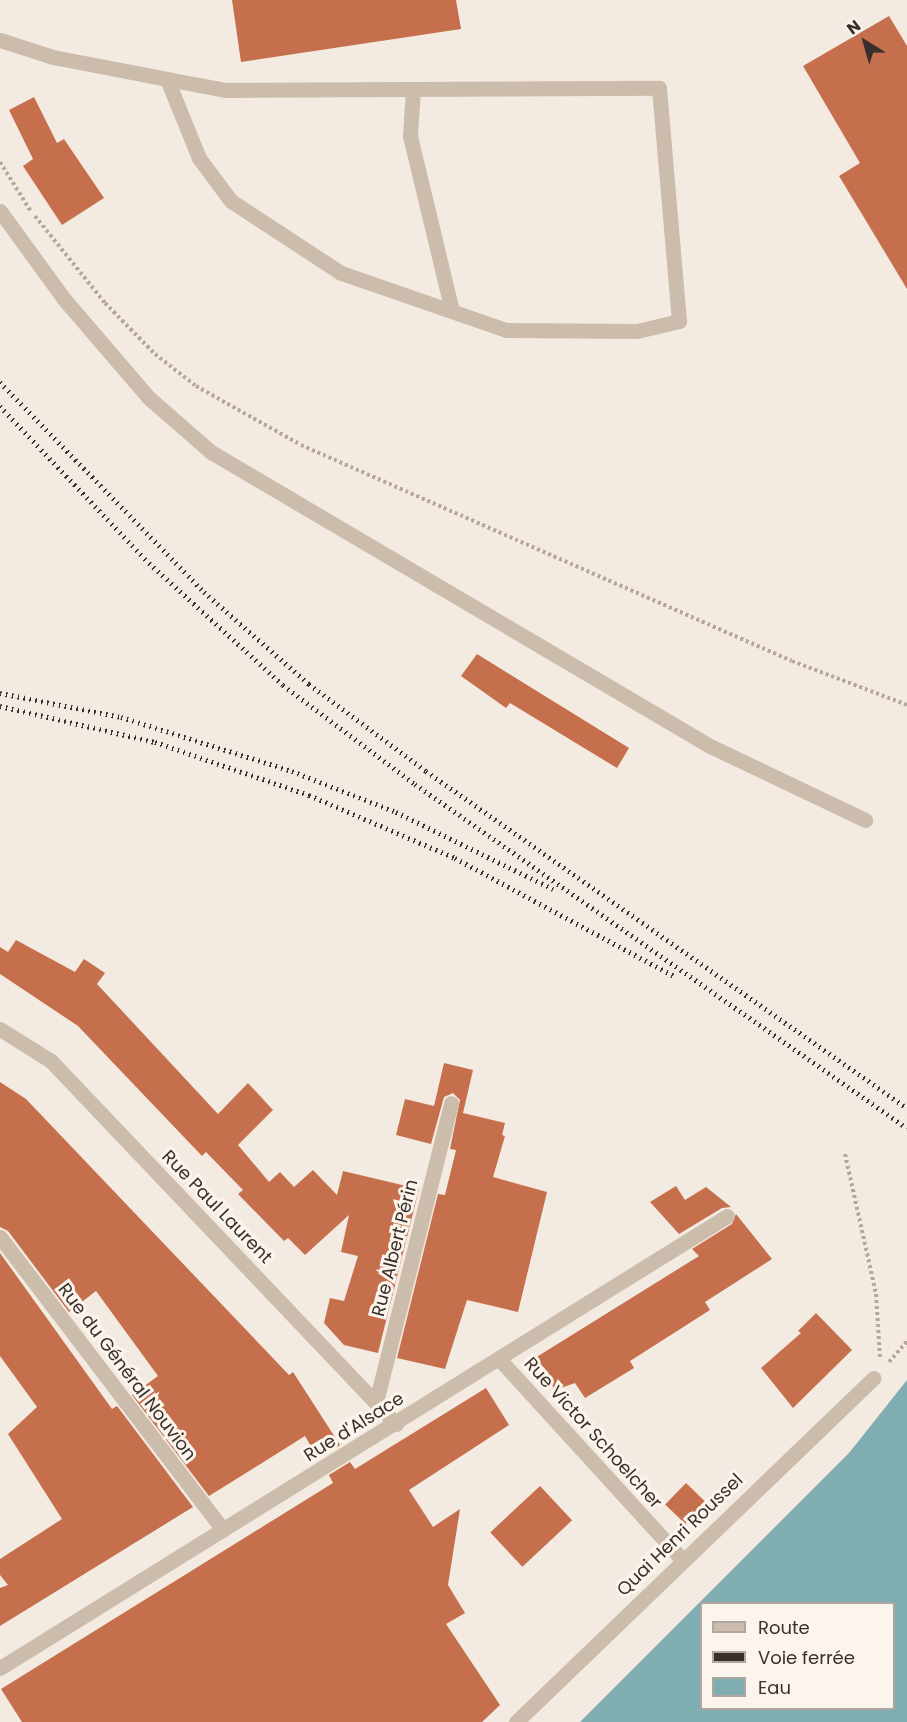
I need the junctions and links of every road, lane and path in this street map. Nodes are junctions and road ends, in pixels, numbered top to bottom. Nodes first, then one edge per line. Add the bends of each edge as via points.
1 (0, 40) edge
2 (167, 79) junction
3 (413, 89) junction
4 (0, 162) edge
5 (0, 211) edge
6 (452, 311) junction
7 (907, 705) edge
8 (864, 820) dead end
9 (0, 1029) edge
10 (451, 1103) dead end
11 (845, 1154) dead end
12 (727, 1216) dead end
13 (0, 1237) edge
14 (500, 1360) junction
15 (874, 1377) joint
16 (376, 1402) junction
17 (396, 1424) junction
18 (223, 1530) junction
19 (682, 1559) junction
20 (0, 1668) edge
21 (516, 1722) edge

1 - 2 street via 53,57
2 - 3 street via 225,90
2 - 6 street via 199,158 231,201 341,273
3 - 6 street via 410,136
3 - 6 street via 659,88 679,321 636,331 506,330
4 - 7 path via 32,212 105,303 155,354 196,386 301,446 792,662
5 - 8 street via 64,299 149,398 211,452 710,746
9 - 16 street, Rue Paul Laurent via 51,1061
10 - 16 street, Rue Albert Périn
11 - 15 path via 876,1294 881,1357
12 - 14 street, Rue d'Alsace
13 - 18 street, Rue du Général Nouvion
14 - 17 street, Rue d'Alsace
14 - 19 street, Rue Victor Schoelcher
15 - 19 street, Quai Henri Roussel
16 - 17 street, Rue Paul Laurent
17 - 18 street, Rue d'Alsace
18 - 20 street, Rue d'Alsace
19 - 21 street, Quai Henri Roussel

